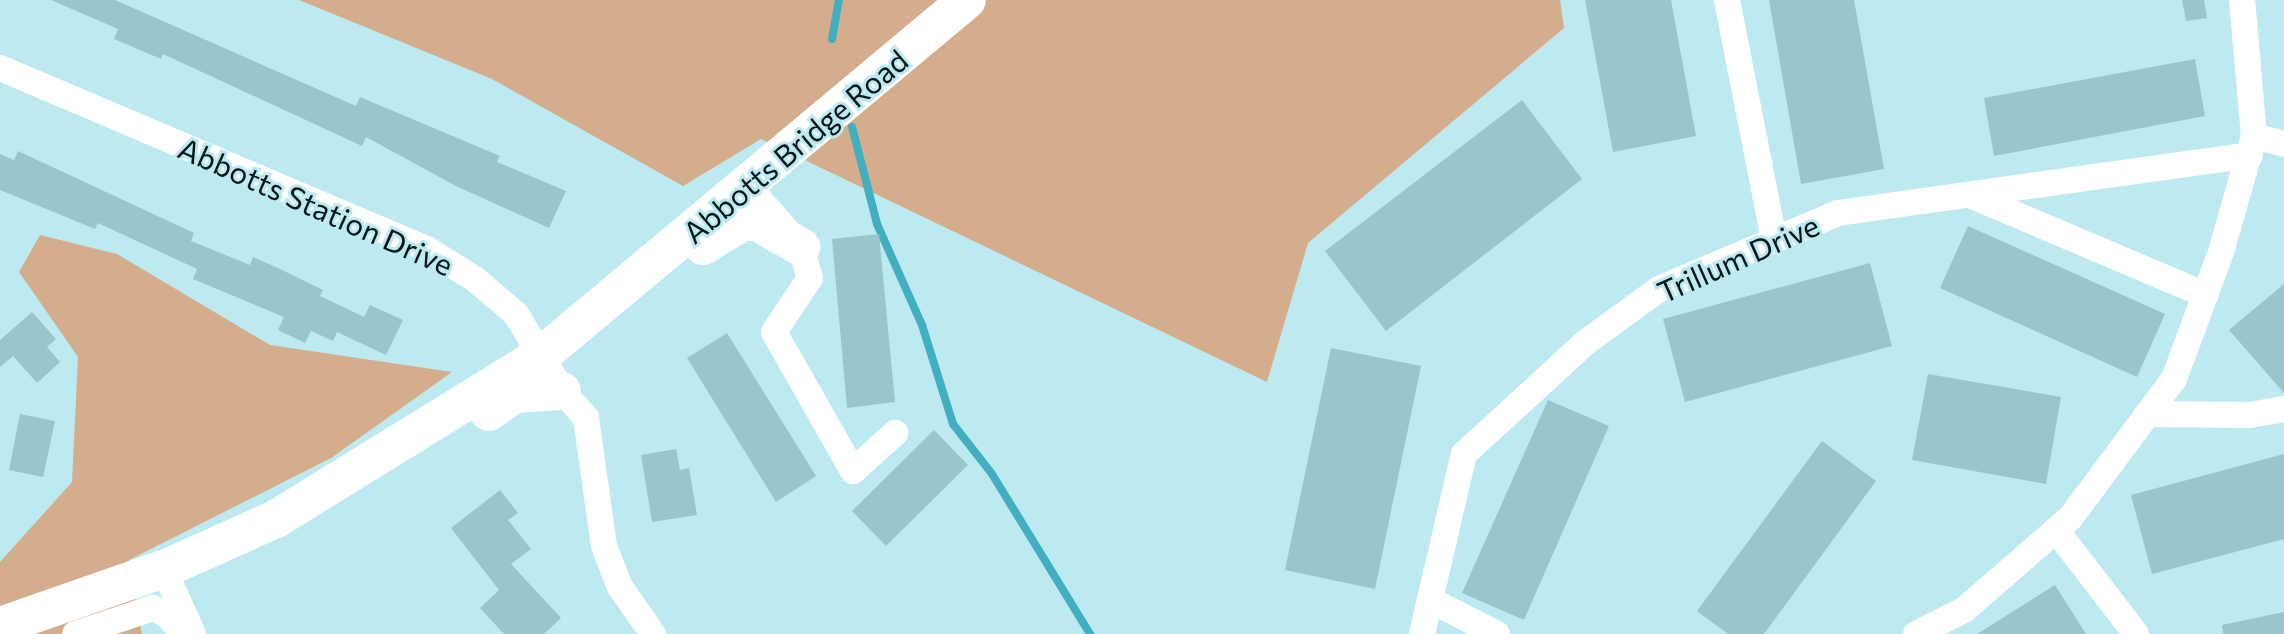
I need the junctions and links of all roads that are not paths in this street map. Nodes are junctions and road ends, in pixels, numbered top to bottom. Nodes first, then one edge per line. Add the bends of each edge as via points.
1 (967, 0) edge
2 (1727, 0) edge
3 (2242, 0) edge
4 (0, 68) edge
5 (2284, 144) edge
6 (2252, 145) junction
7 (778, 160) junction
8 (748, 186) junction
9 (1968, 195) junction
10 (1774, 240) junction
11 (801, 247) junction
12 (623, 291) junction
13 (2206, 295) junction
14 (543, 354) junction
15 (562, 391) junction
16 (2284, 409) edge
17 (2147, 414) junction
18 (895, 433) dead end
19 (377, 460) junction
20 (2056, 530) junction
21 (164, 569) junction
22 (1430, 600) junction
23 (0, 626) edge
24 (75, 634) edge
25 (184, 634) edge
26 (193, 634) edge
27 (653, 634) edge
28 (1422, 634) edge
29 (1497, 634) edge
30 (1916, 634) edge
31 (2136, 634) edge

1 - 7 main road, Abbotts Bridge Road
2 - 10 street
3 - 6 street
4 - 14 street, Abbotts Station Drive via 427,249 516,314
5 - 6 street
6 - 9 street, Trillum Drive
6 - 13 street
7 - 8 main road, Abbotts Bridge Road
7 - 11 street via 771,188 776,209
8 - 11 street
8 - 12 main road, Abbotts Bridge Road
9 - 10 street, Trillum Drive via 1838,213
9 - 13 street
10 - 22 street, Trillum Drive via 1659,289 1585,343 1464,454
11 - 12 main road, Abbotts Bridge Road via 757,222 742,222 706,244 646,295 630,299
11 - 18 street via 810,278 774,332 853,471
12 - 14 main road, Abbotts Bridge Road
13 - 17 street via 2174,379
14 - 15 street, Abbotts Station Drive
14 - 19 main road, Abbotts Bridge Road
15 - 19 main road via 514,394 411,466
15 - 27 street, Abbotts Station Drive via 586,418 604,546 620,587
16 - 17 street via 2250,415
17 - 20 street
19 - 21 main road, Abbotts Bridge Road via 276,519
20 - 30 street via 1964,610
20 - 31 street
21 - 23 main road, Abbotts Bridge Road
21 - 26 street
22 - 28 street, Trillum Drive
22 - 29 street
24 - 25 street via 153,608

